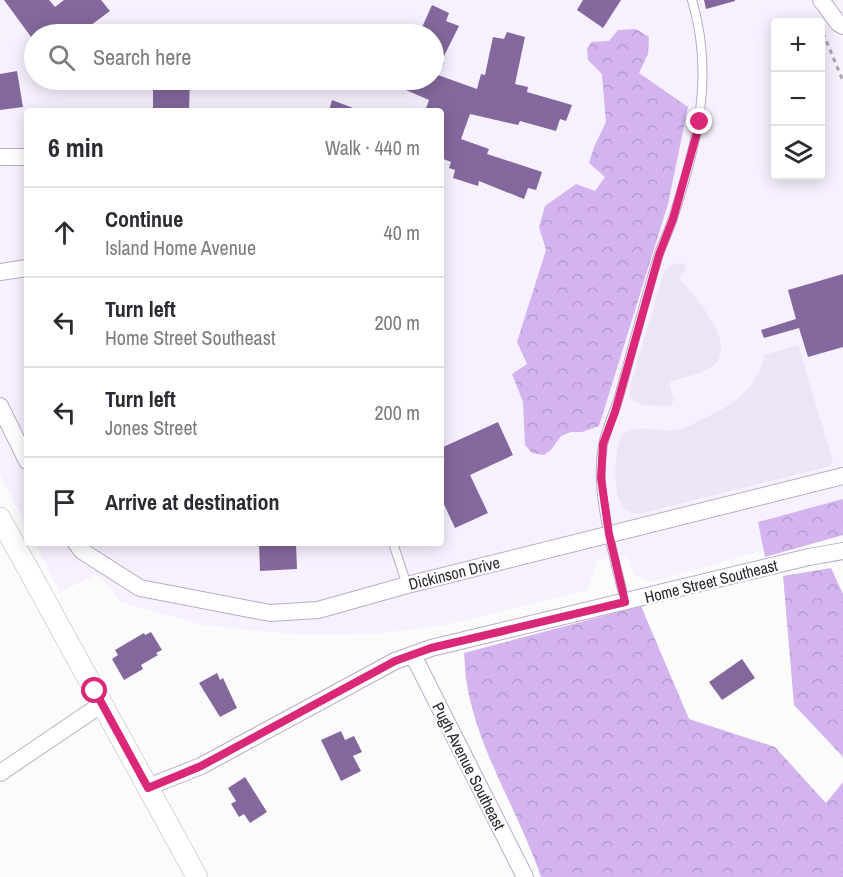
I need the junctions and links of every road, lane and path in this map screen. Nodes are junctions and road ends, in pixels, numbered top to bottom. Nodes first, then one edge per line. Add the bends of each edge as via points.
1 (692, 0) edge
2 (821, 0) edge
3 (843, 26) edge
4 (825, 36) edge
5 (843, 81) edge
6 (0, 157) edge
7 (24, 157) edge
8 (24, 268) edge
9 (0, 272) edge
10 (0, 406) edge
11 (24, 455) edge
12 (843, 476) edge
13 (0, 518) edge
14 (609, 534) junction
15 (78, 546) edge
16 (394, 546) edge
17 (843, 551) edge
18 (407, 585) junction
19 (625, 602) junction
20 (412, 655) junction
21 (102, 704) junction
22 (0, 773) edge
23 (148, 788) junction
24 (197, 877) edge
25 (525, 877) edge

1 - 14 lane via 704,79 700,122 603,444 601,478
2 - 3 street
4 - 5 path
6 - 7 street
8 - 9 street
10 - 11 street
12 - 14 street, Dickinson Drive
13 - 21 street
14 - 18 street, Dickinson Drive
14 - 19 lane
15 - 18 street, Dickinson Drive via 140,588 270,613 318,610
16 - 18 lane
17 - 19 street, Home Street Southeast
19 - 20 street, Home Street Southeast
20 - 23 street, Home Street Southeast via 201,766
20 - 25 street, Pugh Avenue Southeast
21 - 22 street
21 - 23 street
23 - 24 street

